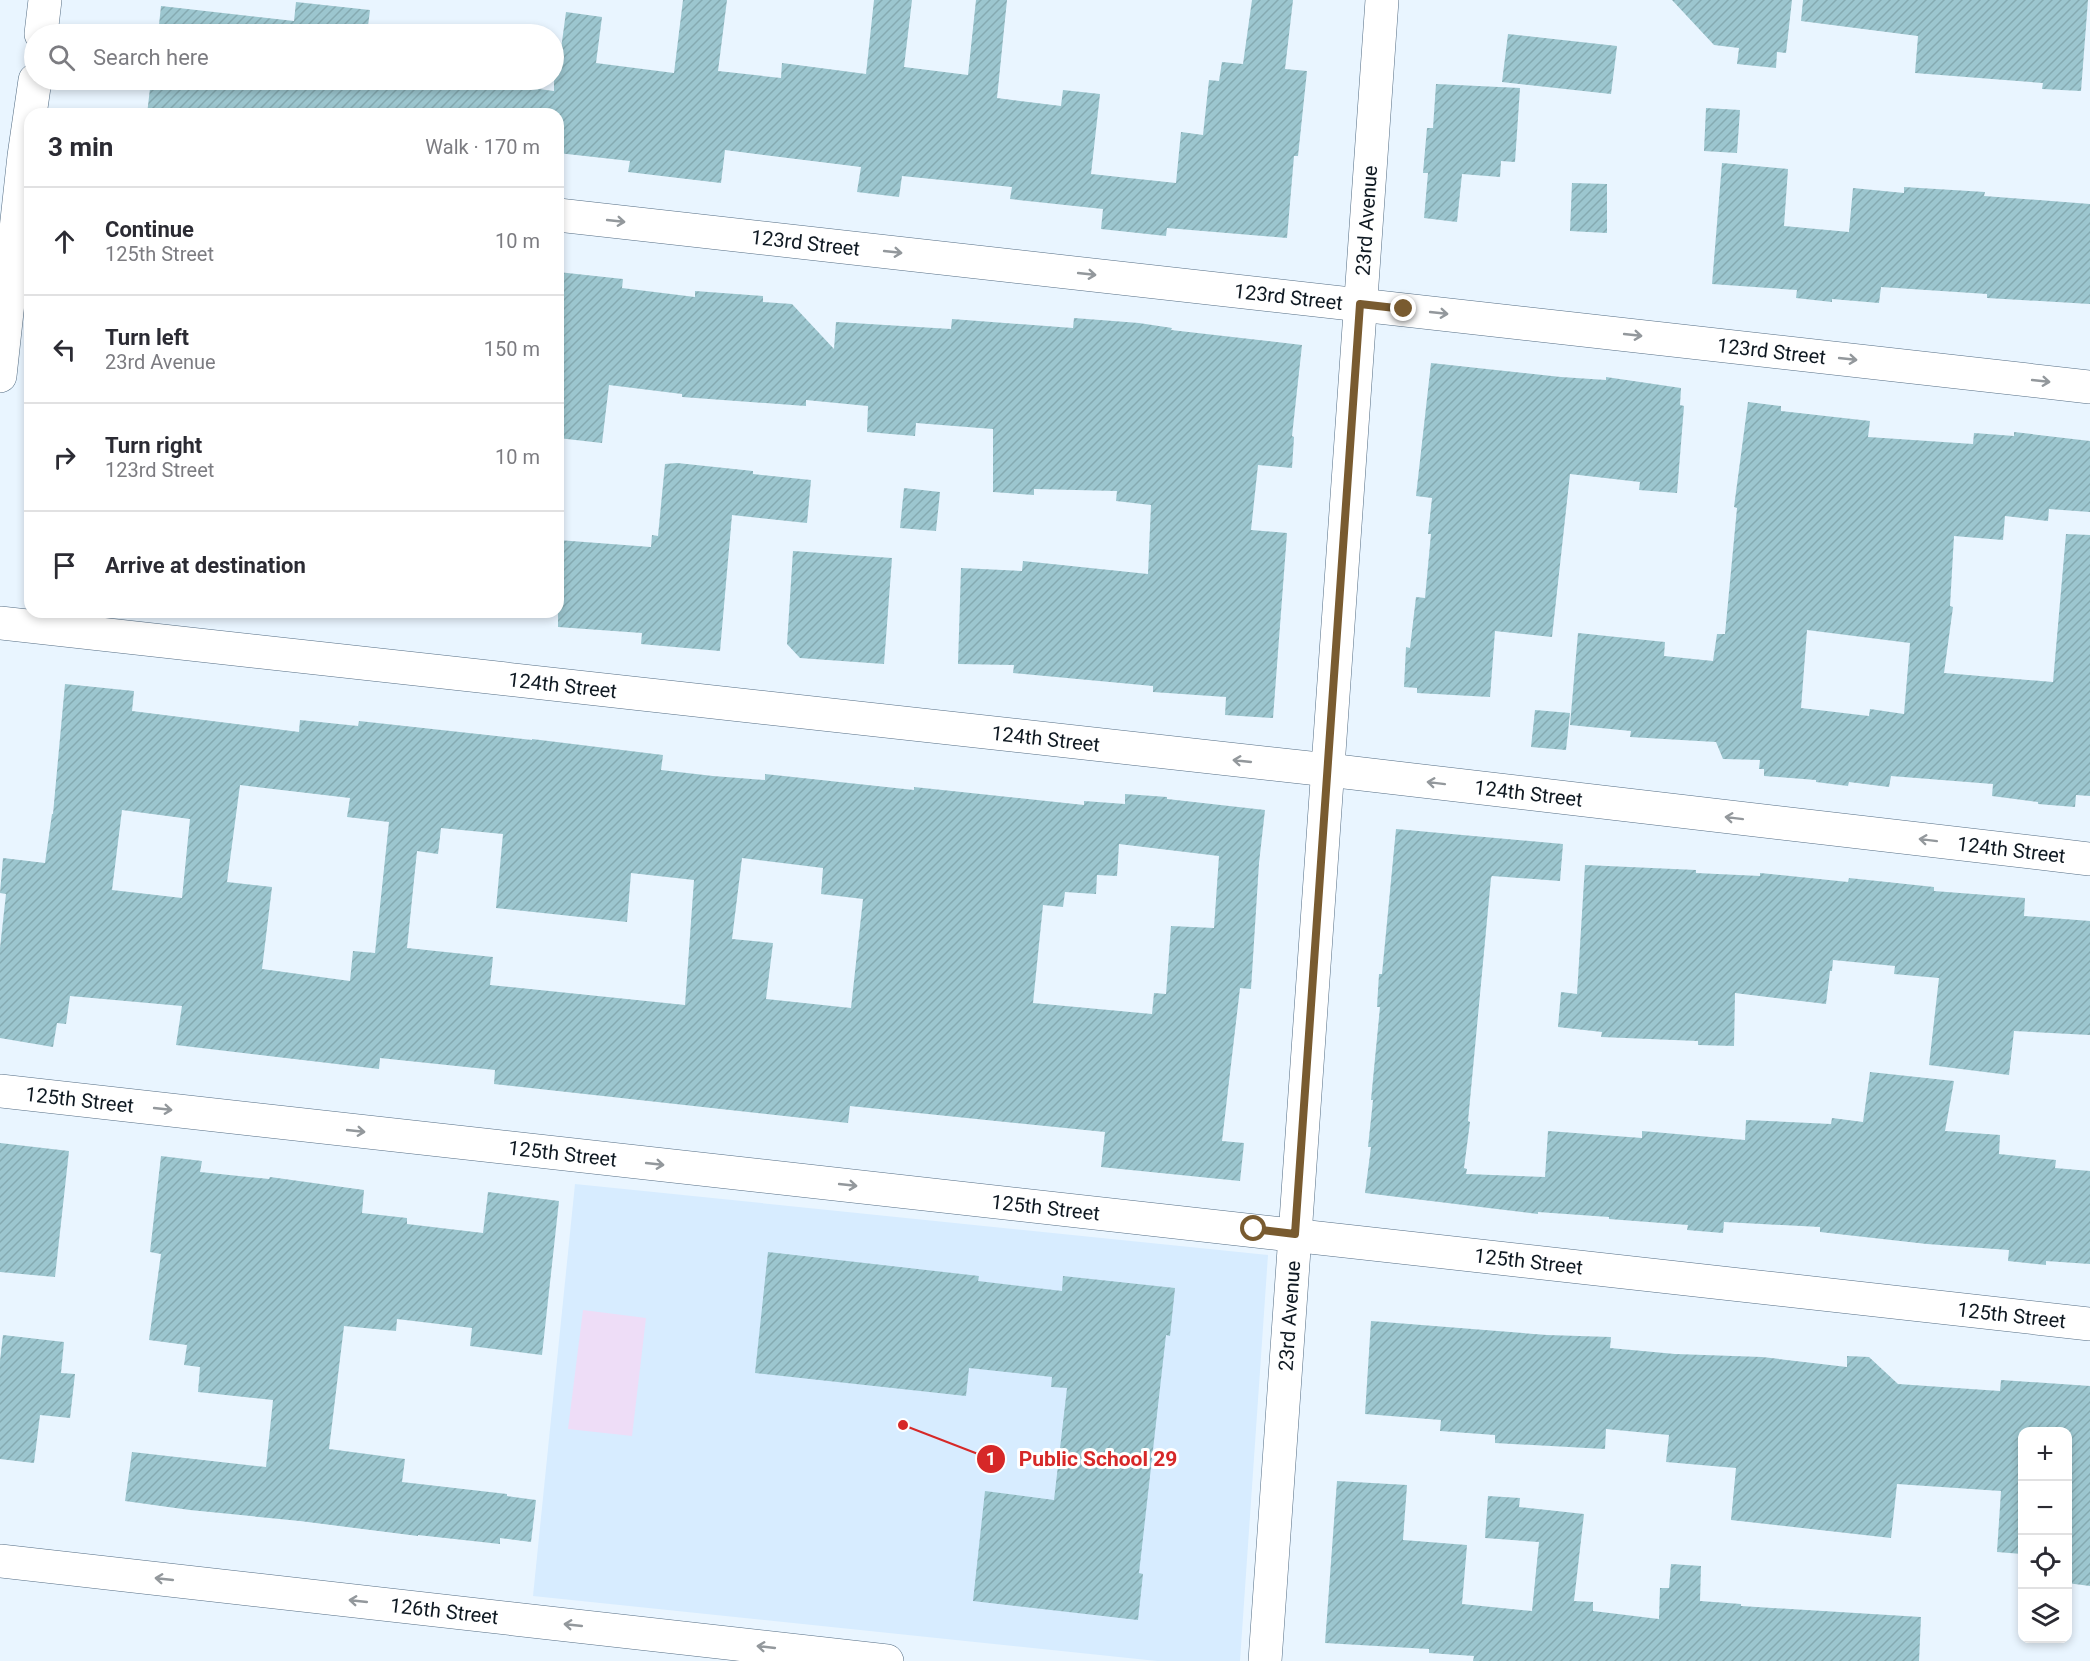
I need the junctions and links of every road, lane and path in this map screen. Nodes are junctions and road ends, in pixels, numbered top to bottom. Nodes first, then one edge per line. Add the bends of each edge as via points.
1 (45, 0) edge
2 (1382, 0) edge
3 (41, 24) edge
4 (32, 90) edge
5 (28, 108) edge
6 (24, 127) edge
7 (18, 155) edge
8 (564, 216) edge
9 (1360, 304) junction
10 (0, 376) edge
11 (2090, 387) edge
12 (0, 623) edge
13 (1328, 770) junction
14 (2090, 859) edge
15 (0, 1091) edge
16 (1295, 1234) junction
17 (2090, 1324) edge
18 (0, 1561) edge
19 (887, 1661) edge
20 (1265, 1661) edge

1 - 3 street
2 - 9 street, 23rd Avenue
4 - 5 street
6 - 7 street
7 - 10 street
8 -> 9 street, 123rd Street
9 -> 11 street, 123rd Street
9 - 13 street, 23rd Avenue
13 -> 12 street, 124th Street
14 -> 13 street, 124th Street
13 - 16 street, 23rd Avenue
15 -> 16 street, 125th Street
16 - 17 street, 125th Street
16 - 20 street, 23rd Avenue
19 -> 18 street, 126th Street

